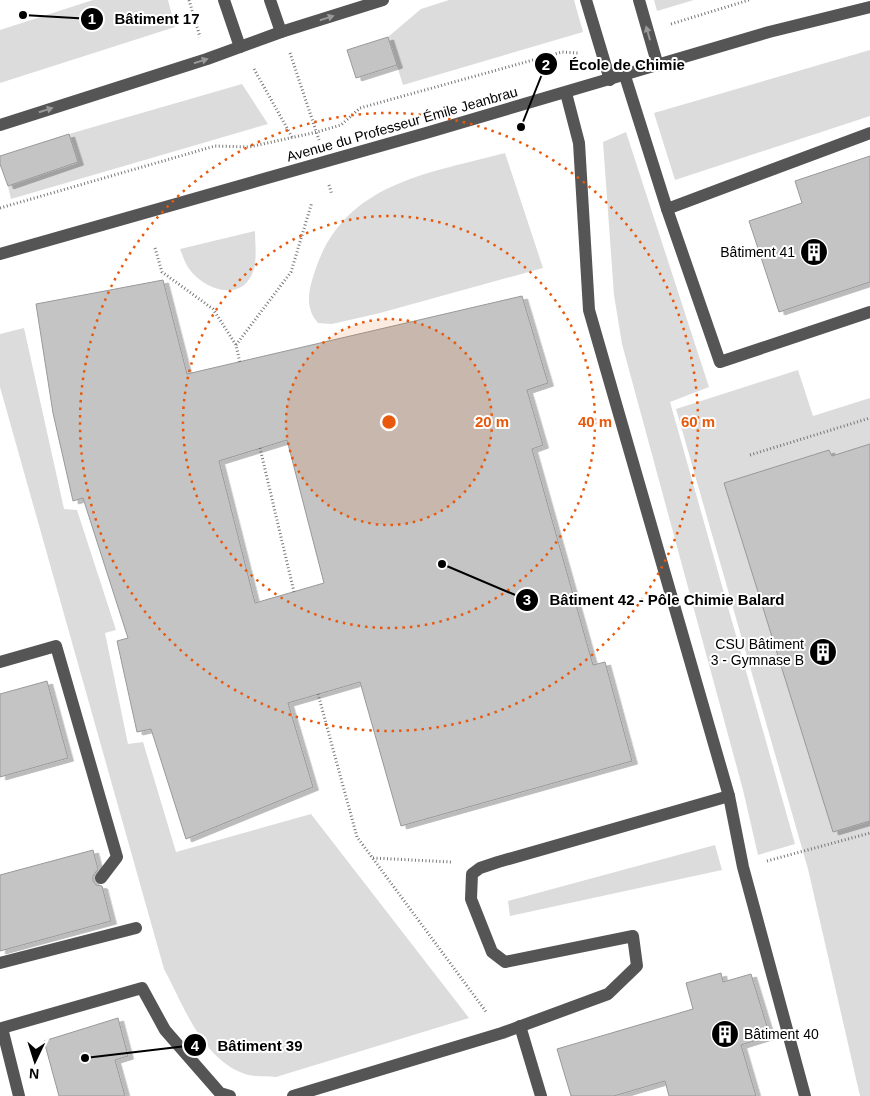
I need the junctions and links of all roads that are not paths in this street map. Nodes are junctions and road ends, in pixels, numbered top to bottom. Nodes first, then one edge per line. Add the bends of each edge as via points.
1 (224, 0) edge
2 (270, 0) edge
3 (383, 0) edge
4 (639, 0) edge
5 (589, 3) edge
6 (870, 7) edge
7 (281, 32) junction
8 (240, 47) junction
9 (658, 66) junction
10 (625, 76) junction
11 (610, 80) junction
12 (566, 93) junction
13 (0, 125) edge
14 (870, 133) edge
15 (667, 209) junction
16 (0, 254) edge
17 (870, 312) edge
18 (0, 662) edge
19 (729, 796) junction
20 (100, 878) dead end
21 (136, 928) dead end
22 (0, 963) edge
23 (520, 1026) junction
24 (19, 1096) edge
25 (230, 1096) edge
26 (294, 1096) edge
27 (541, 1096) edge
28 (805, 1096) edge

1 - 8 street
2 - 7 street
7 -> 3 street
9 -> 4 street
5 - 11 street
6 - 9 street, Avenue du Professeur Émile Jeanbrau via 769,32
7 - 8 street
13 -> 8 street
9 - 10 street, Avenue du Professeur Émile Jeanbrau
10 - 11 street, Avenue du Professeur Émile Jeanbrau
10 - 15 street
11 - 12 street, Avenue du Professeur Émile Jeanbrau
12 - 16 street, Avenue du Professeur Émile Jeanbrau
12 - 19 street via 579,143 589,310
14 - 15 street
15 - 17 street via 720,362
18 - 20 street via 56,646 117,858
19 - 23 street via 480,868 472,874 471,900 492,952 505,962 633,936 637,966 608,994
19 - 28 street via 744,867
21 - 22 street
23 - 26 street
23 - 27 street
24 - 25 street via 2,1028 142,988 165,1030 220,1093

